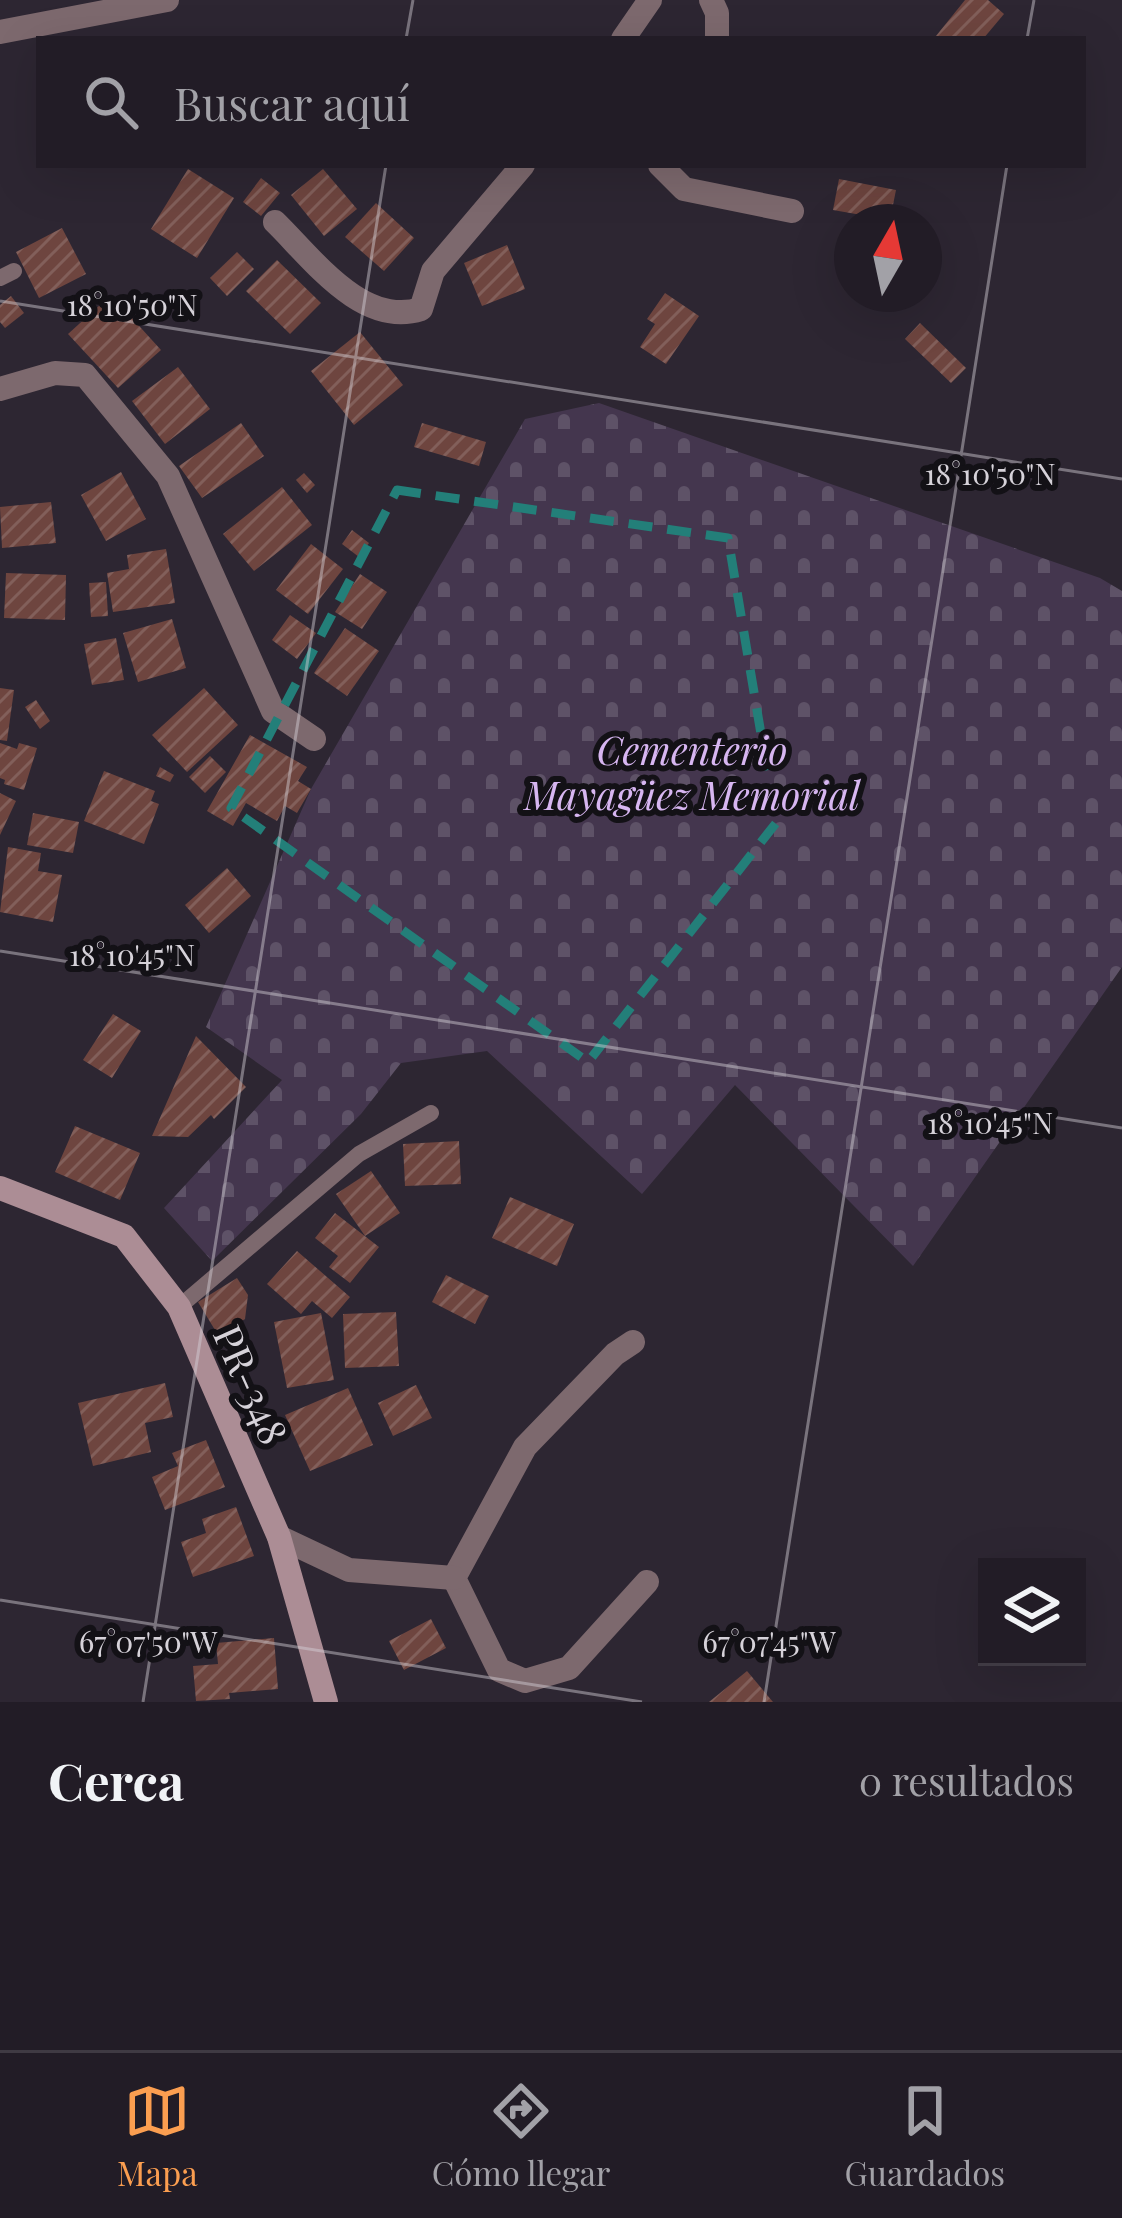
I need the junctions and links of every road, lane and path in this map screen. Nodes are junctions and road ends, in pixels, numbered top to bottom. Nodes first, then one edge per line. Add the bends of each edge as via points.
1 (167, 0) edge
2 (650, 0) edge
3 (711, 0) edge
4 (0, 32) edge
5 (625, 36) edge
6 (717, 36) edge
7 (521, 168) edge
8 (663, 168) edge
9 (792, 211) dead end
10 (275, 222) dead end
11 (0, 389) edge
12 (314, 739) dead end
13 (431, 1113) dead end
14 (3, 1196) edge
15 (178, 1306) junction
16 (633, 1342) dead end
17 (279, 1537) junction
18 (454, 1578) junction
19 (647, 1582) dead end
20 (326, 1702) edge

1 - 4 street
2 - 5 street
3 - 6 street
7 - 10 street via 433,271 421,309 407,314 356,300
8 - 9 street via 684,189
11 - 12 street via 55,373 85,375 168,476 273,711
13 - 15 lane via 359,1154
14 - 15 street, PR-348 / PR-348 via 124,1236
15 - 17 street, PR-348 / PR-348
16 - 18 street via 525,1447
17 - 18 street via 349,1570
17 - 20 street, PR-348 / PR-348
18 - 19 street via 499,1670 525,1681 569,1668

